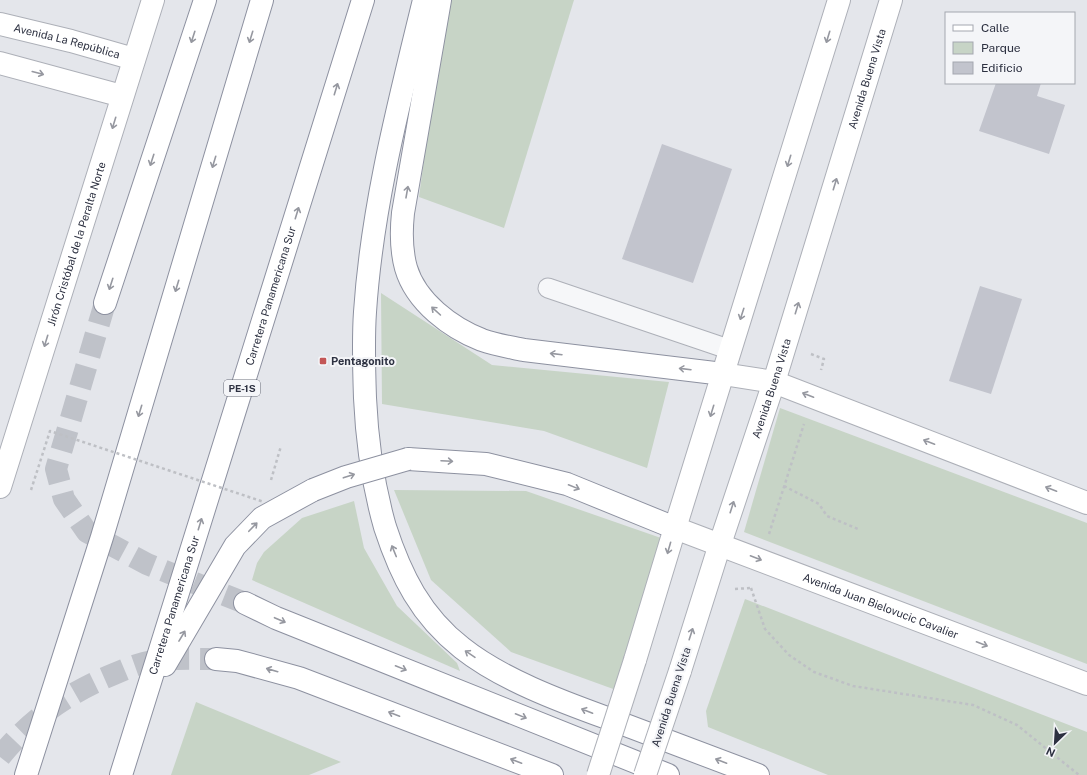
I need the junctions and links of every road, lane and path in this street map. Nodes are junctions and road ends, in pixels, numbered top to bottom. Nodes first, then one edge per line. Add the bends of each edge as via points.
1 (153, 0) edge
2 (206, 0) edge
3 (262, 0) edge
4 (363, 0) edge
5 (424, 0) edge
6 (440, 0) edge
7 (839, 0) edge
8 (891, 0) edge
9 (0, 24) edge
10 (134, 59) junction
11 (0, 63) edge
12 (122, 96) junction
13 (548, 288) dead end
14 (104, 303) tunnel mouth
15 (731, 350) junction
16 (723, 374) junction
17 (774, 382) junction
18 (812, 396) junction
19 (281, 446) dead end
20 (270, 481) dead end
21 (784, 486) junction
22 (0, 487) edge
23 (31, 490) dead end
24 (266, 495) dead end
25 (1087, 503) edge
26 (675, 528) junction
27 (858, 529) dead end
28 (769, 533) dead end
29 (720, 544) junction
30 (751, 588) dead end
31 (245, 603) tunnel mouth
32 (216, 659) tunnel mouth
33 (1087, 684) edge
34 (26, 775) edge
35 (121, 775) edge
36 (125, 775) edge
37 (552, 775) edge
38 (598, 775) edge
39 (645, 775) edge
40 (668, 775) edge
41 (758, 775) edge
42 (1079, 775) edge

1 - 10 main road, Jirón Cristóbal de la Peralta Norte
2 -> 14 main road
3 -> 34 main road via 102,537
35 -> 4 main road, Carretera Panamericana Sur / PE-1S
41 -> 5 main road via 563,702 483,663 450,638 428,615 412,592 401,569 379,505 368,440 364,381 365,312 374,228 388,152
16 -> 6 main road via 499,346 464,332 424,300 406,269 401,231
7 -> 15 main road
17 -> 8 main road, Avenida Buena Vista
9 - 10 main road, Avenida La República
10 - 12 main road, Jirón Cristóbal de la Peralta Norte
11 -> 12 main road
12 -> 22 main road, Jirón Cristóbal de la Peralta Norte
13 - 15 lane
15 - 16 main road
16 - 17 main road
16 -> 26 main road
18 -> 17 main road
29 -> 17 main road, Avenida Buena Vista
18 - 21 path
25 -> 18 main road
19 - 20 path
21 - 27 path via 819,504 827,516
21 - 28 path
23 - 24 path, bridge via 50,432 264,502
26 - 29 main road, Avenida Juan Bielovucic Cavalier
36 -> 26 main road, Avenida Juan Bielovucic Cavalier, bridge via 165,664 235,546 262,518 313,490 346,477 408,459 486,464 567,484
26 -> 38 main road, bridge
29 -> 33 main road, Avenida Juan Bielovucic Cavalier
39 -> 29 main road, Avenida Buena Vista, bridge
30 - 42 path via 765,629 789,655 814,672 853,686 973,705 1017,725
31 -> 40 main road via 276,618
37 -> 32 main road via 299,678 237,661

